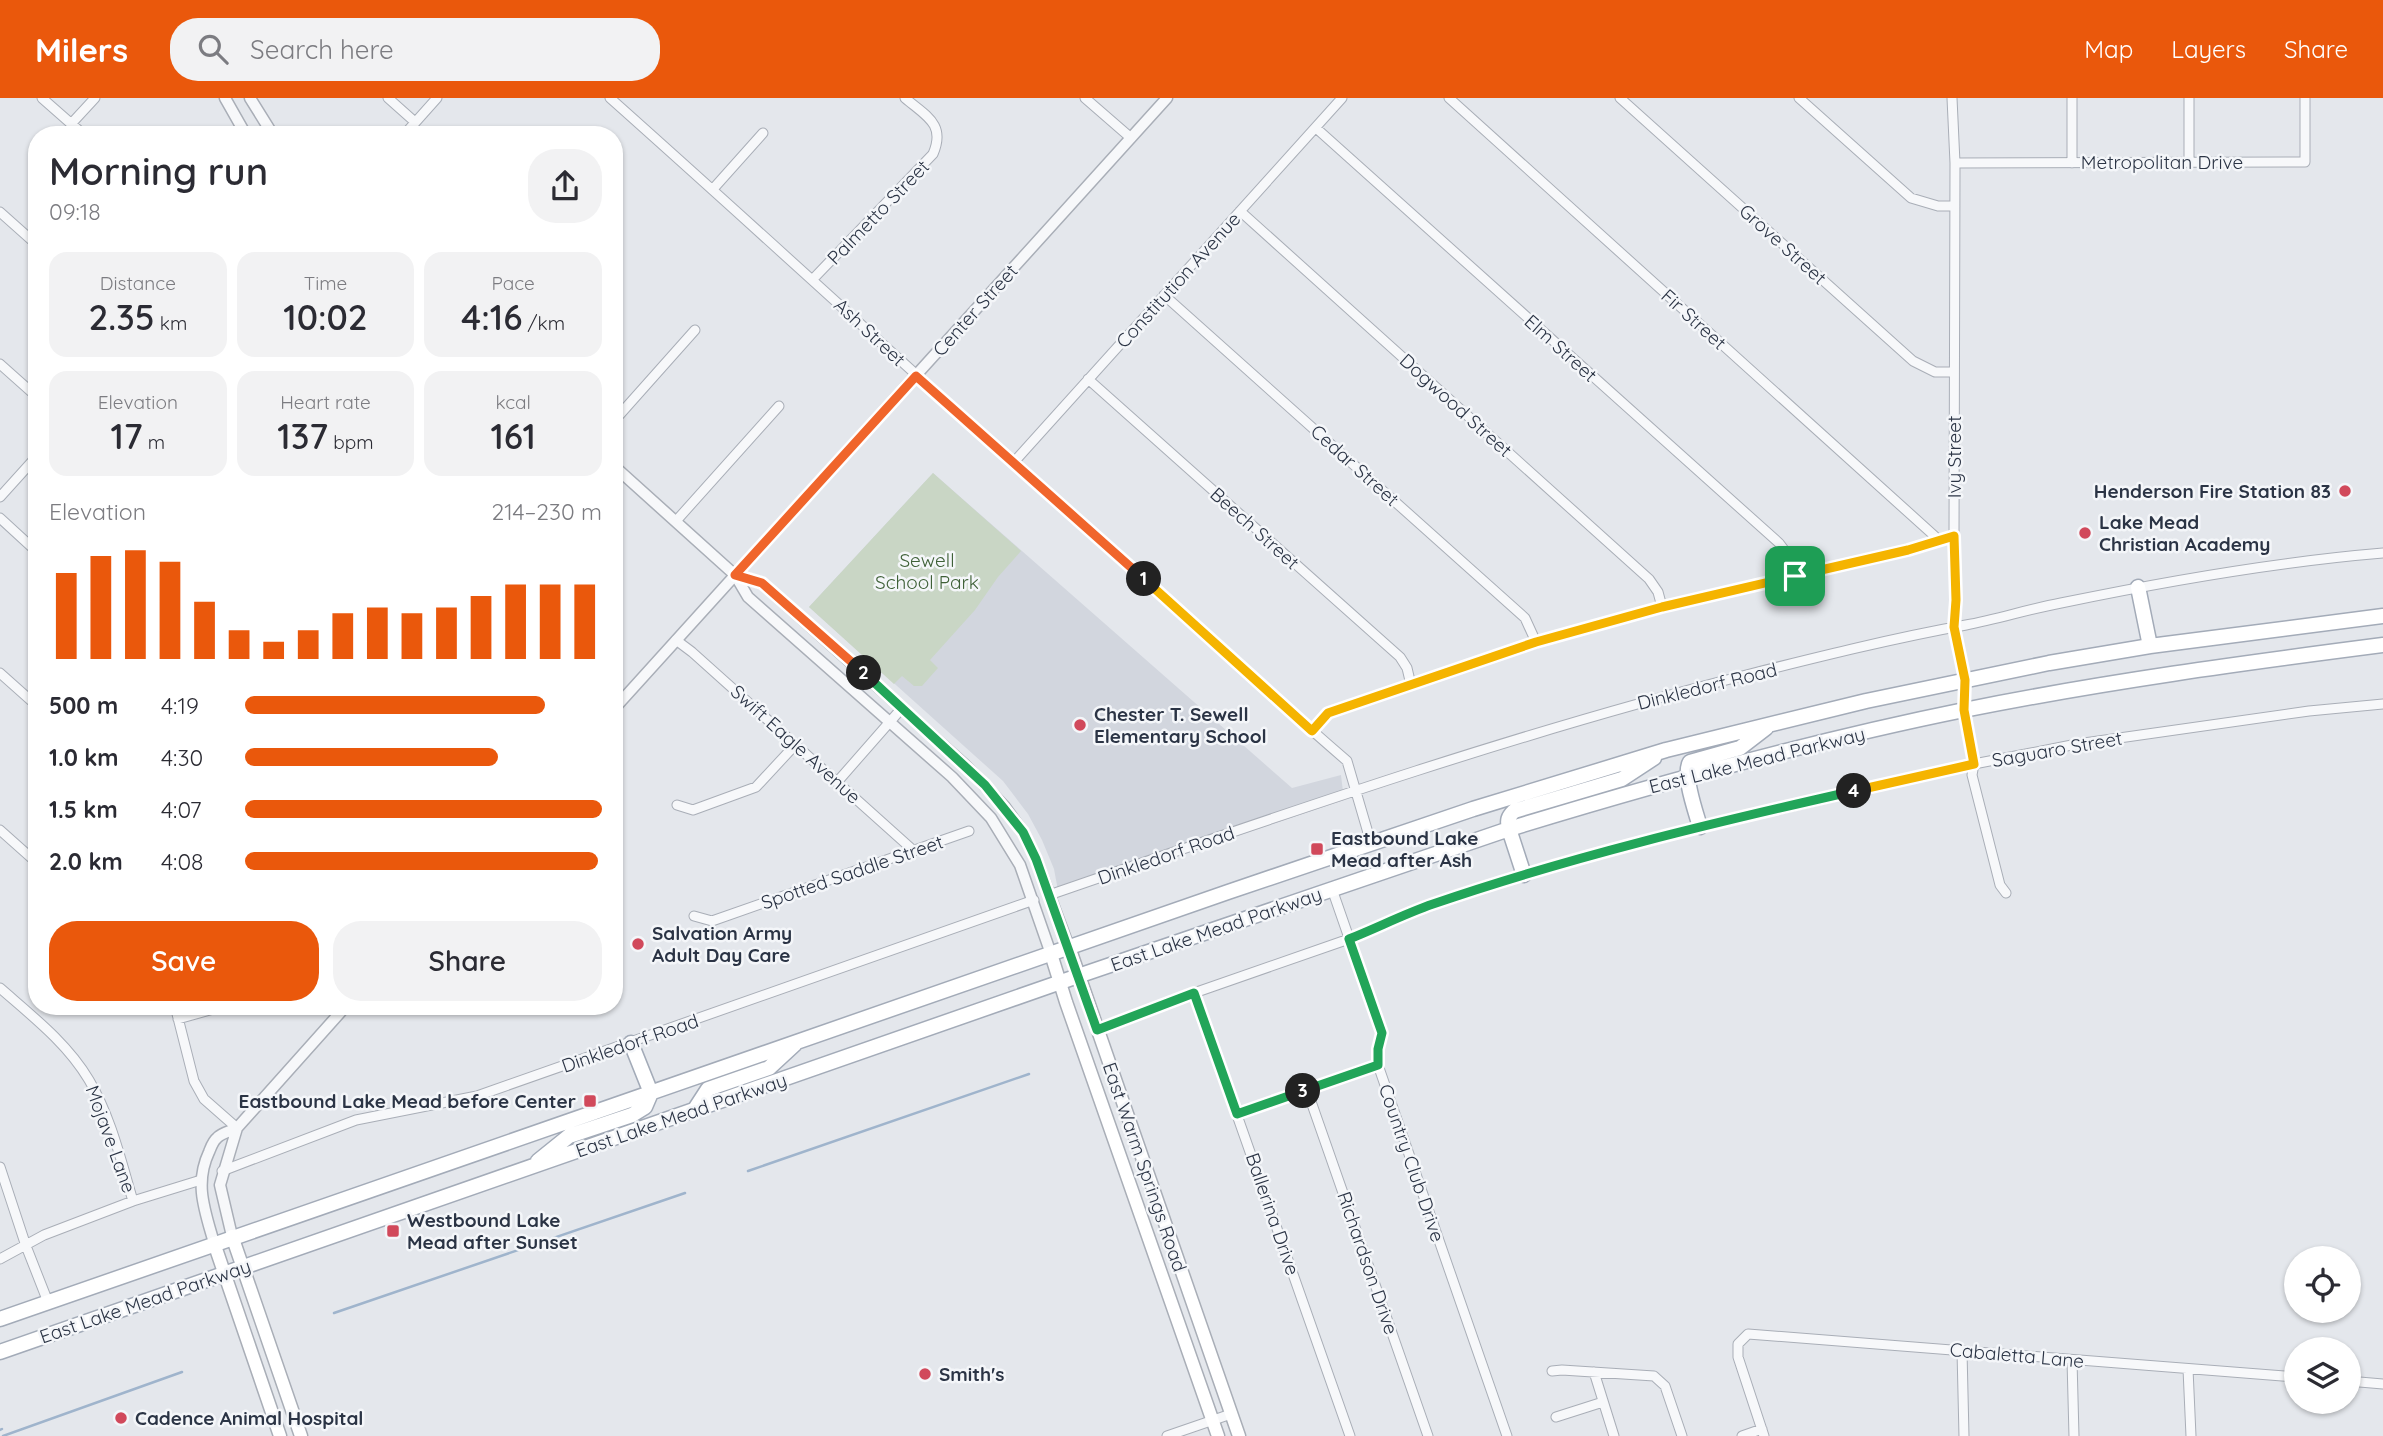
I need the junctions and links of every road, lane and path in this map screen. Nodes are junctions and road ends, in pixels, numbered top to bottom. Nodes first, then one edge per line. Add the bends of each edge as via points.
1 (43, 98) edge
2 (95, 98) edge
3 (225, 98) edge
4 (250, 98) edge
5 (388, 98) edge
6 (437, 98) edge
7 (611, 98) edge
8 (905, 98) edge
9 (1086, 98) edge
10 (1167, 98) edge
11 (1342, 98) edge
12 (1449, 98) edge
13 (1620, 98) edge
14 (1799, 98) edge
15 (1952, 98) edge
16 (2072, 98) edge
17 (2189, 98) edge
18 (2305, 98) edge
19 (415, 122) junction
20 (71, 124) junction
21 (73, 126) edge
22 (241, 126) edge
23 (267, 126) edge
24 (412, 126) edge
25 (1316, 128) junction
26 (763, 133) dead end
27 (1131, 138) junction
28 (1955, 163) junction
29 (2072, 163) junction
30 (2189, 163) junction
31 (713, 190) junction
32 (1955, 206) junction
33 (1240, 211) junction
34 (0, 212) edge
35 (28, 237) edge
36 (813, 279) junction
37 (1164, 295) junction
38 (695, 330) dead end
39 (0, 364) edge
40 (1954, 372) junction
41 (916, 376) junction
42 (1088, 379) junction
43 (28, 389) edge
44 (779, 406) dead end
45 (623, 411) edge
46 (1014, 462) junction
47 (28, 466) edge
48 (623, 474) edge
49 (0, 497) edge
50 (0, 518) edge
51 (676, 521) junction
52 (1954, 536) junction
53 (1939, 540) junction
54 (28, 543) edge
55 (2383, 553) edge
56 (735, 575) junction
57 (1795, 576) junction
58 (2138, 587) junction
59 (1662, 607) junction
60 (2383, 616) edge
61 (1954, 627) junction
62 (676, 640) junction
63 (1536, 642) junction
64 (2150, 646) junction
65 (2383, 646) edge
66 (0, 673) edge
67 (1965, 680) junction
68 (1411, 685) junction
69 (28, 698) edge
70 (623, 699) edge
71 (2383, 704) edge
72 (902, 708) junction
73 (1964, 710) junction
74 (889, 722) junction
75 (1772, 723) junction
76 (1312, 731) junction
77 (796, 744) junction
78 (1667, 750) junction
79 (1974, 764) junction
80 (1688, 776) junction
81 (838, 781) junction
82 (1357, 791) junction
83 (677, 805) dead end
84 (1700, 827) junction
85 (1509, 829) junction
86 (0, 830) edge
87 (969, 831) dead end
88 (1371, 843) junction
89 (914, 851) junction
90 (28, 855) edge
91 (1524, 875) junction
92 (1332, 889) junction
93 (2006, 893) dead end
94 (1049, 895) junction
95 (1034, 900) junction
96 (694, 916) dead end
97 (1349, 939) junction
98 (1069, 947) junction
99 (1051, 954) junction
100 (1078, 976) junction
101 (1059, 982) junction
102 (0, 988) edge
103 (1194, 993) junction
104 (28, 1013) edge
105 (30, 1015) edge
106 (177, 1015) edge
107 (192, 1015) edge
108 (338, 1015) edge
109 (178, 1019) junction
110 (1097, 1030) junction
111 (801, 1039) junction
112 (631, 1043) junction
113 (1378, 1065) junction
114 (1307, 1090) junction
115 (651, 1093) junction
116 (695, 1110) junction
117 (1237, 1114) junction
118 (237, 1128) junction
119 (0, 1167) edge
120 (531, 1167) junction
121 (222, 1171) junction
122 (201, 1180) junction
123 (134, 1201) junction
124 (232, 1236) junction
125 (214, 1243) junction
126 (26, 1246) junction
127 (1174, 1252) junction
128 (1155, 1257) junction
129 (0, 1259) edge
130 (243, 1267) junction
131 (225, 1273) junction
132 (48, 1302) junction
133 (0, 1319) edge
134 (1962, 1351) junction
135 (0, 1352) edge
136 (2072, 1360) junction
137 (2188, 1369) junction
138 (1552, 1371) dead end
139 (1594, 1372) junction
140 (2284, 1376) edge
141 (2361, 1382) edge
142 (2383, 1384) edge
143 (1603, 1402) junction
144 (1231, 1414) junction
145 (1556, 1417) dead end
146 (1212, 1420) junction
147 (1763, 1433) edge
148 (280, 1436) edge
149 (301, 1436) edge
150 (1167, 1436) edge
151 (1218, 1436) edge
152 (1239, 1436) edge
153 (1350, 1436) edge
154 (1428, 1436) edge
155 (1507, 1436) edge
156 (1614, 1436) edge
157 (1682, 1436) edge
158 (1742, 1436) edge
159 (1964, 1436) edge
160 (2074, 1436) edge
161 (2190, 1436) edge

1 - 20 street
2 - 20 street
3 - 22 street
4 - 23 street
5 - 19 street
6 - 19 street
7 - 31 street, Ash Street
8 - 36 street, Palmetto Street via 937,126 939,141 933,154
9 - 27 street
10 - 27 street, Center Street
11 - 25 street, Constitution Avenue
12 - 53 street, Fir Street
13 - 40 street, Grove Street via 1913,361 1935,372
14 - 32 street via 1911,198
15 - 28 street, Ivy Street
16 - 29 street
17 - 30 street
18 - 30 street, Metropolitan Drive via 2305,162
19 - 24 street
20 - 21 street
25 - 33 street, Constitution Avenue
25 - 57 street, Elm Street via 1779,542 1791,559
26 - 31 street
27 - 41 street, Center Street
28 - 29 street, Metropolitan Drive
28 - 32 street, Ivy Street
29 - 30 street, Metropolitan Drive
31 - 36 street, Ash Street
32 - 40 street, Ivy Street
33 - 37 street, Constitution Avenue
33 - 59 street, Dogwood Street via 1649,579
34 - 35 street
36 - 41 street, Ash Street
37 - 42 street, Constitution Avenue
37 - 63 street, Cedar Street via 1525,618
38 - 45 street
39 - 43 street
40 - 52 street, Ivy Street
41 - 46 street, Ash Street
41 - 56 street, Center Street
42 - 46 street, Constitution Avenue
42 - 68 street, Beech Street via 1400,657
44 - 51 street
46 - 76 street, Ash Street
47 - 49 street
48 - 51 street, East Warm Springs Road
50 - 54 street
51 - 56 street, East Warm Springs Road
52 - 53 street
52 - 61 street, Ivy Street
53 - 57 street
55 - 58 street, Dinkledorf Road
56 - 62 street, Center Street
56 - 72 street, East Warm Springs Road via 762,583
56 - 74 street, East Warm Springs Road via 748,597
57 - 59 street
58 - 61 street, Dinkledorf Road
58 - 64 main road
59 - 63 street
60 - 64 main road, East Lake Mead Parkway
61 - 67 street, Ivy Street
61 - 82 street, Dinkledorf Road via 1634,704
62 - 70 street, Center Street
62 - 77 street, Swift Eagle Avenue
63 - 68 street
64 - 67 main road, East Lake Mead Parkway
65 - 73 main road, East Lake Mead Parkway via 2234,664
66 - 69 street
67 - 73 street, Ivy Street
67 - 75 main road, East Lake Mead Parkway
68 - 76 street via 1328,713
71 - 79 street, Saguaro Street via 2077,744
72 - 74 street
72 - 94 street, East Warm Springs Road via 1005,807 1023,832
73 - 79 street, Ivy Street
73 - 80 main road, East Lake Mead Parkway
74 - 81 street
74 - 95 street, East Warm Springs Road via 959,783 990,817 1020,865
75 - 78 main road, East Lake Mead Parkway
75 - 80 main road via 1740,748 1690,762
76 - 82 street, Ash Street via 1347,761
77 - 81 street, Swift Eagle Avenue
77 - 83 street via 756,787 693,810
78 - 85 main road via 1622,779 1514,811 1507,821
78 - 88 main road, East Lake Mead Parkway
79 - 84 street, Saguaro Street
79 - 93 street, Ivy Street via 1972,775 1990,849
80 - 84 main road
80 - 85 main road, East Lake Mead Parkway
81 - 89 street, Swift Eagle Avenue
82 - 88 street, Ash Street
82 - 94 street, Dinkledorf Road
84 - 91 street, Saguaro Street
85 - 91 main road
85 - 92 main road, East Lake Mead Parkway
86 - 90 street
87 - 89 street, Spotted Saddle Street
88 - 98 main road, East Lake Mead Parkway
89 - 96 street, Spotted Saddle Street via 712,921
91 - 97 street, Saguaro Street via 1430,905
92 - 97 street, Country Club Drive
92 - 100 main road, East Lake Mead Parkway
94 - 98 street, East Warm Springs Road
95 - 99 street, East Warm Springs Road
95 - 112 street, Dinkledorf Road
97 - 103 street, Saguaro Street
97 - 113 street, Country Club Drive via 1382,1033
98 - 99 main road, East Lake Mead Parkway
98 - 100 main road, East Warm Springs Road
99 - 101 main road, East Warm Springs Road
99 - 111 main road, East Lake Mead Parkway
100 - 101 main road, East Lake Mead Parkway
100 - 110 main road, East Warm Springs Road
101 - 116 main road, East Lake Mead Parkway
101 - 128 main road, East Warm Springs Road
102 - 104 street, Mojave Lane
103 - 110 street, Saguaro Street
103 - 117 street, Ballerina Drive
105 - 123 street, Mojave Lane via 88,1077
106 - 109 street
107 - 109 street
108 - 118 street
109 - 118 street via 194,1081 204,1098
110 - 127 main road, East Warm Springs Road
111 - 115 main road, East Lake Mead Parkway
111 - 116 main road via 769,1068 708,1089
112 - 115 main road
112 - 121 street, Dinkledorf Road via 477,1096 356,1120
113 - 114 street
113 - 155 street, Country Club Drive
114 - 117 street
114 - 154 street, Richardson Drive
115 - 120 main road via 645,1107 569,1136
115 - 124 main road, East Lake Mead Parkway
116 - 120 main road, East Lake Mead Parkway
117 - 153 street, Ballerina Drive
118 - 121 street
118 - 122 street via 218,1136
119 - 126 street
120 - 130 main road, East Lake Mead Parkway
121 - 124 street via 222,1198
122 - 123 street
122 - 125 street
123 - 126 street
124 - 125 main road, East Lake Mead Parkway
124 - 130 main road
125 - 131 main road
125 - 132 main road, East Lake Mead Parkway
126 - 129 street
126 - 132 street
127 - 128 main road
127 - 144 main road, East Warm Springs Road
128 - 146 main road, East Warm Springs Road
130 - 131 main road, East Lake Mead Parkway
130 - 149 main road
131 - 135 main road, East Lake Mead Parkway
131 - 148 main road
132 - 133 main road, East Lake Mead Parkway
134 - 136 street, Cabaletta Lane
134 - 147 street, Cabaletta Lane via 1748,1334 1737,1347
134 - 159 street
136 - 137 street, Cabaletta Lane
136 - 160 street
137 - 140 street, Cabaletta Lane
137 - 161 street
138 - 139 street
139 - 143 street
139 - 157 street via 1659,1379
141 - 142 street
143 - 145 street
143 - 156 street
144 - 146 street
144 - 152 main road, East Warm Springs Road
146 - 150 street
146 - 151 main road, East Warm Springs Road
147 - 158 street

